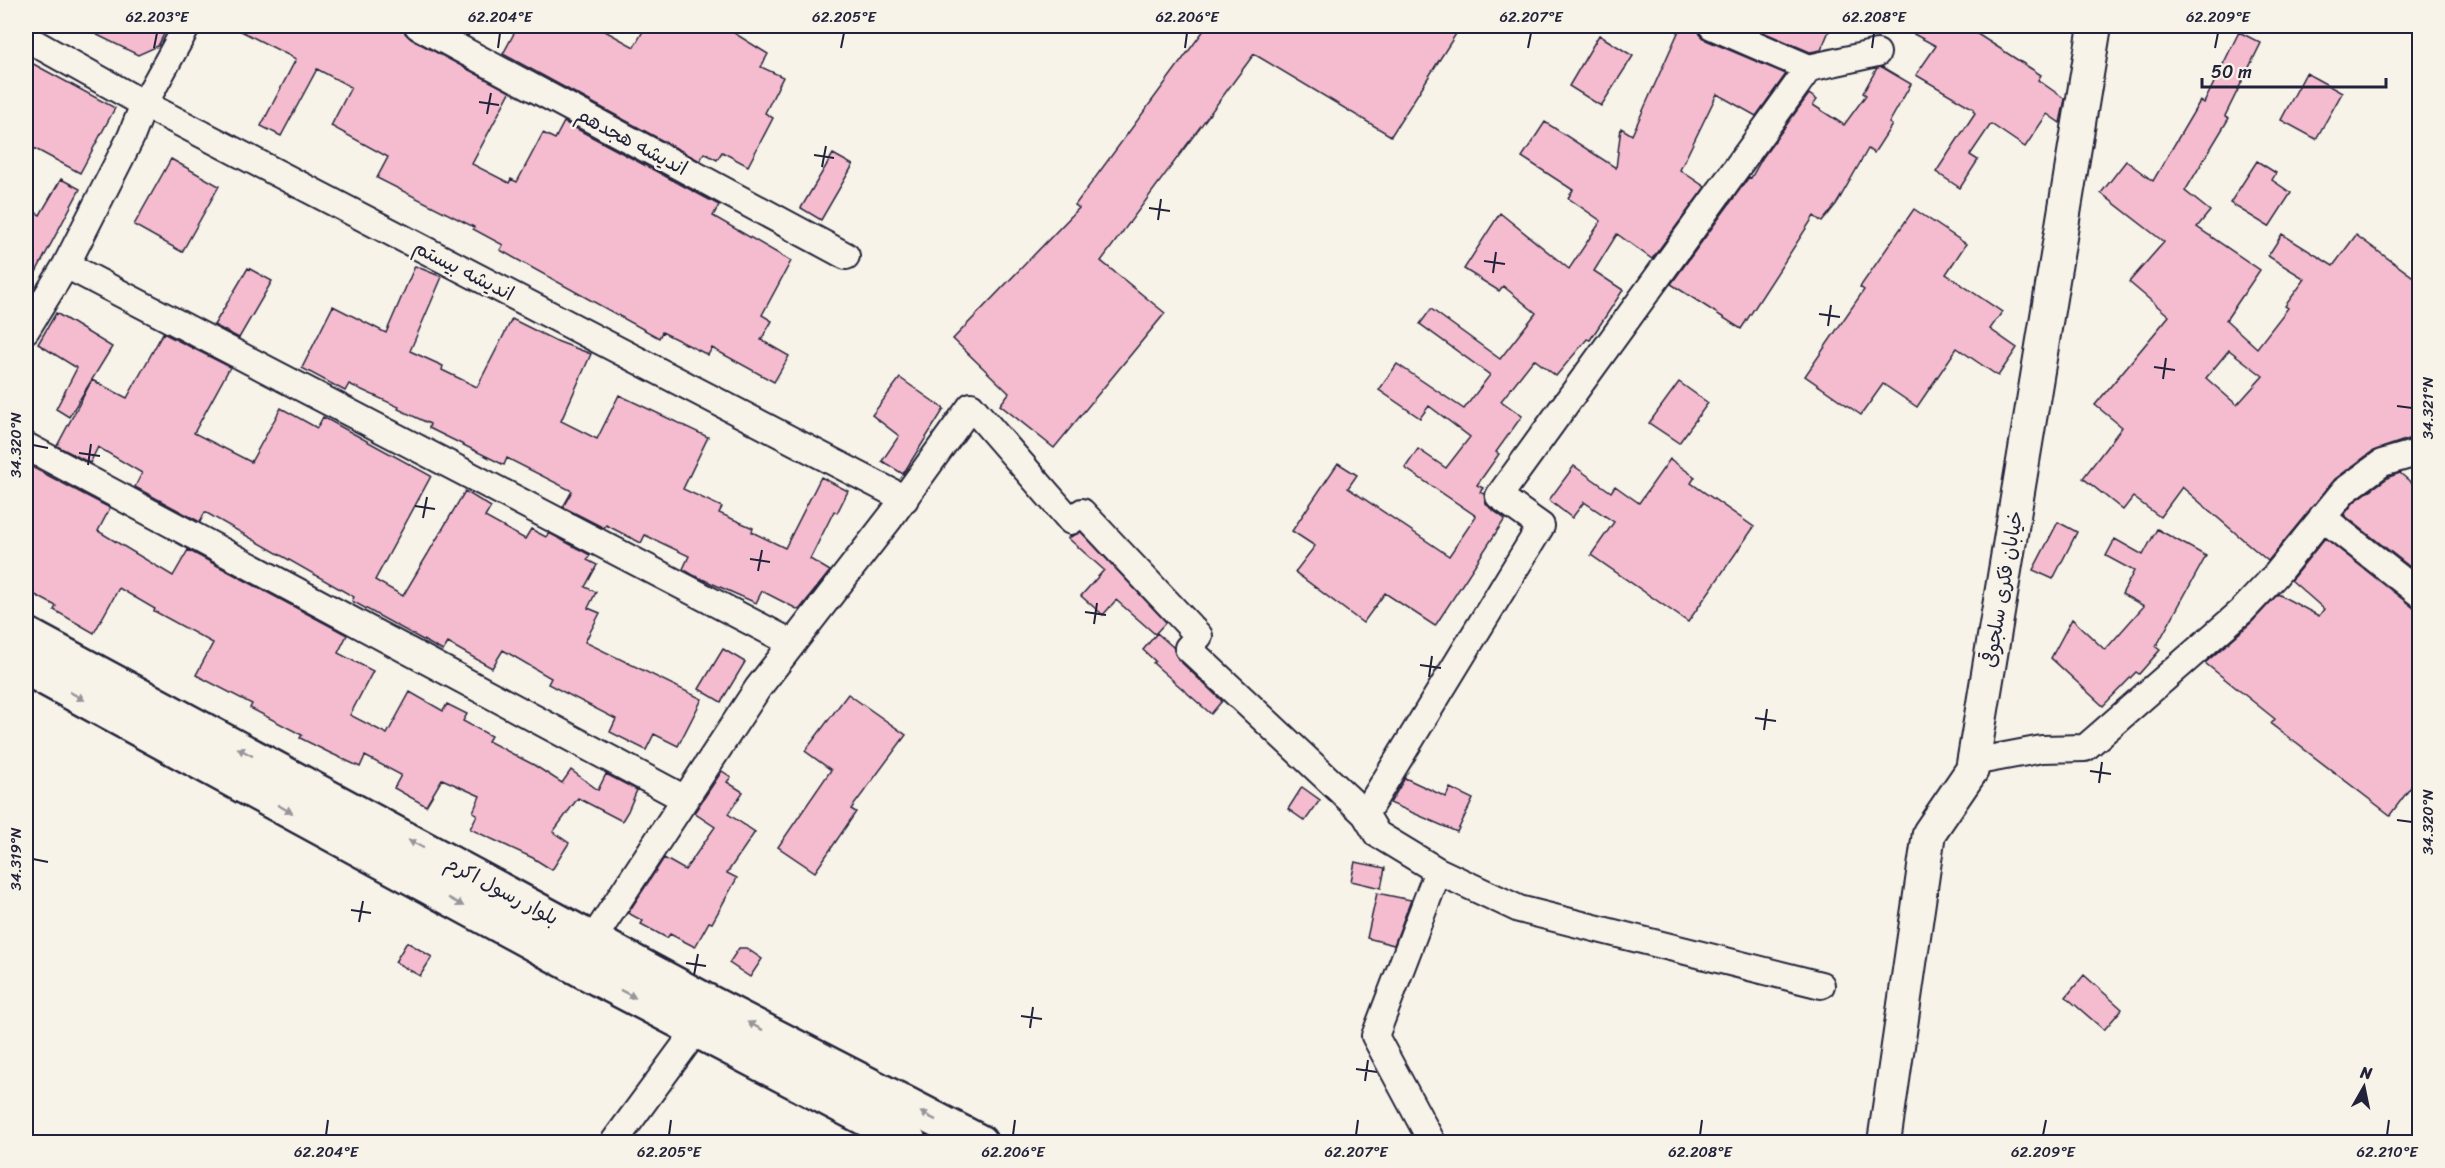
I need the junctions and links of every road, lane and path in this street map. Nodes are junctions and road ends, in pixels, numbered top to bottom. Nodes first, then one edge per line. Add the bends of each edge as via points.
1 (187, 26) edge
2 (418, 26) edge
3 (1712, 26) edge
4 (2095, 26) edge
5 (26, 38) edge
6 (1876, 53) dead end
7 (1809, 68) junction
8 (144, 104) junction
9 (846, 256) dead end
10 (66, 265) junction
11 (26, 330) edge
12 (26, 446) edge
13 (2420, 452) edge
14 (904, 499) junction
15 (2322, 517) junction
16 (2420, 594) edge
17 (26, 634) edge
18 (792, 643) junction
19 (26, 668) edge
20 (1973, 762) junction
21 (685, 799) junction
22 (1365, 814) junction
23 (1438, 871) junction
24 (593, 939) junction
25 (1821, 985) dead end
26 (696, 1029) junction
27 (614, 1143) edge
28 (910, 1143) edge
29 (980, 1143) edge
30 (1432, 1143) edge
31 (1884, 1143) edge

1 - 8 street
2 - 9 street, اندیشه هجدهم
3 - 7 street
4 - 20 street, خیابان فکری سلجوقی
5 - 8 street, اندیشه بیستم
6 - 7 street
7 - 22 street via 1499,496 1540,526
8 - 10 street
8 - 14 street, اندیشه بیستم
10 - 11 street
10 - 18 street
12 - 21 street
13 - 15 street via 2382,463 2344,491
14 - 18 street
14 - 22 street via 971,406 1071,521 1082,512 1199,636 1188,648
15 - 16 street
15 - 20 street via 2242,611 2085,748 2042,749
24 -> 17 main road, بلوار رسول اکرم
18 - 21 street
19 -> 26 main road, بلوار رسول اکرم
20 - 31 street, خیابان فکری سلجوقی via 1972,770 1929,833
21 - 24 street
22 - 23 street via 1377,834
23 - 25 street via 1519,909
23 - 30 street via 1375,1036
29 -> 24 main road, بلوار رسول اکرم
26 - 27 street
26 - 28 main road, بلوار رسول اکرم

